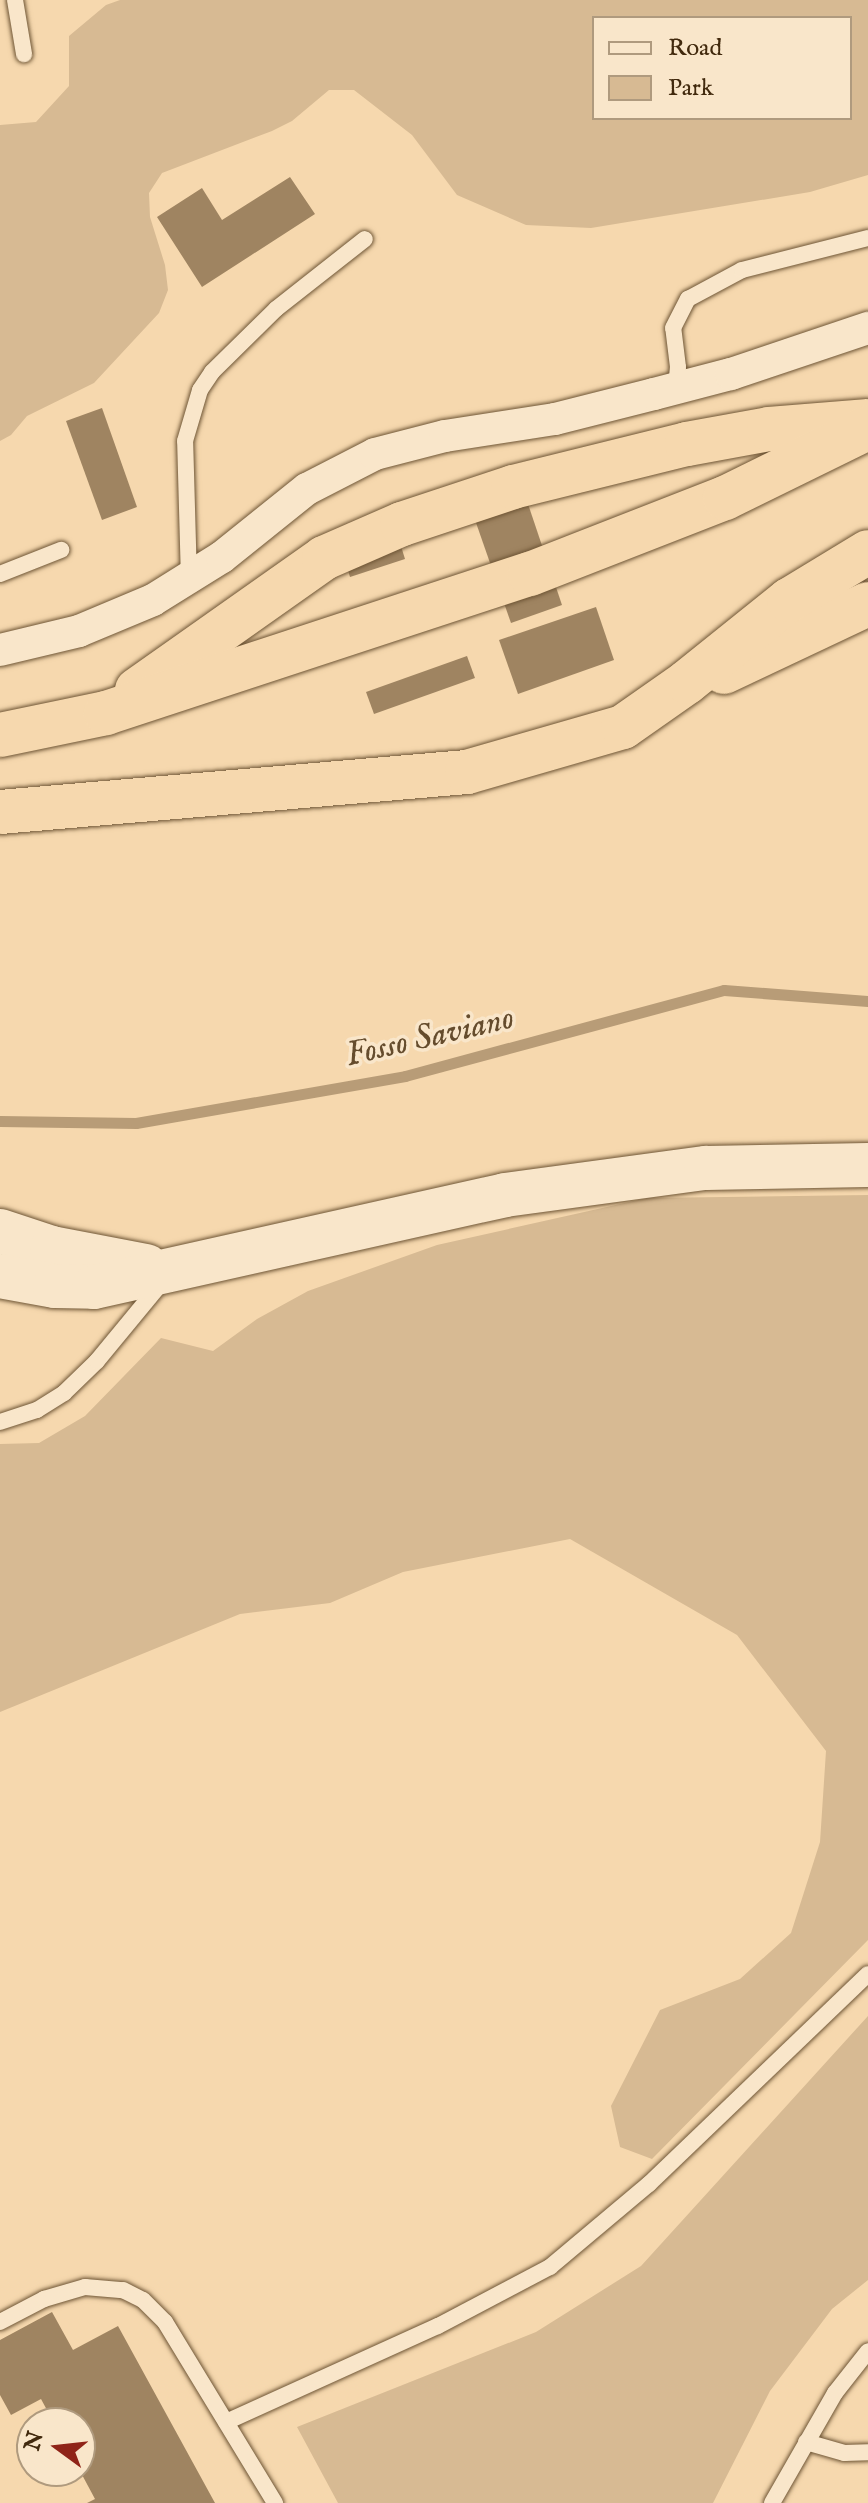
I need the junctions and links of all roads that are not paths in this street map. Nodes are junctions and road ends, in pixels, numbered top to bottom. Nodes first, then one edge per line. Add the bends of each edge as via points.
1 (15, 0) edge
2 (24, 54) dead end
3 (868, 238) edge
4 (365, 239) dead end
5 (868, 328) edge
6 (676, 389) junction
7 (868, 421) edge
8 (868, 428) edge
9 (868, 522) edge
10 (61, 550) dead end
11 (868, 552) edge
12 (0, 574) edge
13 (868, 574) edge
14 (189, 580) junction
15 (868, 604) edge
16 (0, 650) edge
17 (670, 694) junction
18 (106, 713) junction
19 (0, 735) edge
20 (0, 812) edge
21 (868, 1165) edge
22 (0, 1231) edge
23 (172, 1270) junction
24 (0, 1276) edge
25 (0, 1422) edge
26 (868, 1974) edge
27 (0, 2322) edge
28 (868, 2351) edge
29 (226, 2422) junction
30 (806, 2442) junction
31 (868, 2452) edge
32 (275, 2503) edge
33 (772, 2503) edge

1 - 2 lane
3 - 6 lane via 742,270 688,299 673,328
4 - 14 lane via 276,309 200,390 185,441
5 - 6 street
6 - 14 street via 375,454 307,489
7 - 18 highway via 757,431 663,449 513,487 370,536 324,558
8 - 18 highway via 725,498 530,574
9 - 17 highway via 780,578
10 - 12 lane
11 - 17 highway via 789,600
13 - 17 highway
14 - 16 street via 79,631
15 - 17 highway
17 - 20 highway via 623,727 467,772
18 - 19 highway
21 - 23 main road via 706,1168 569,1185
22 - 23 main road via 73,1253
23 - 24 main road via 76,1287
23 - 25 lane via 78,1381 37,1410
26 - 29 lane via 649,2184 550,2267 438,2326
27 - 29 lane via 64,2292 85,2287 123,2290 143,2300 165,2322
28 - 30 lane
29 - 32 lane
30 - 31 lane via 844,2453
30 - 33 lane

